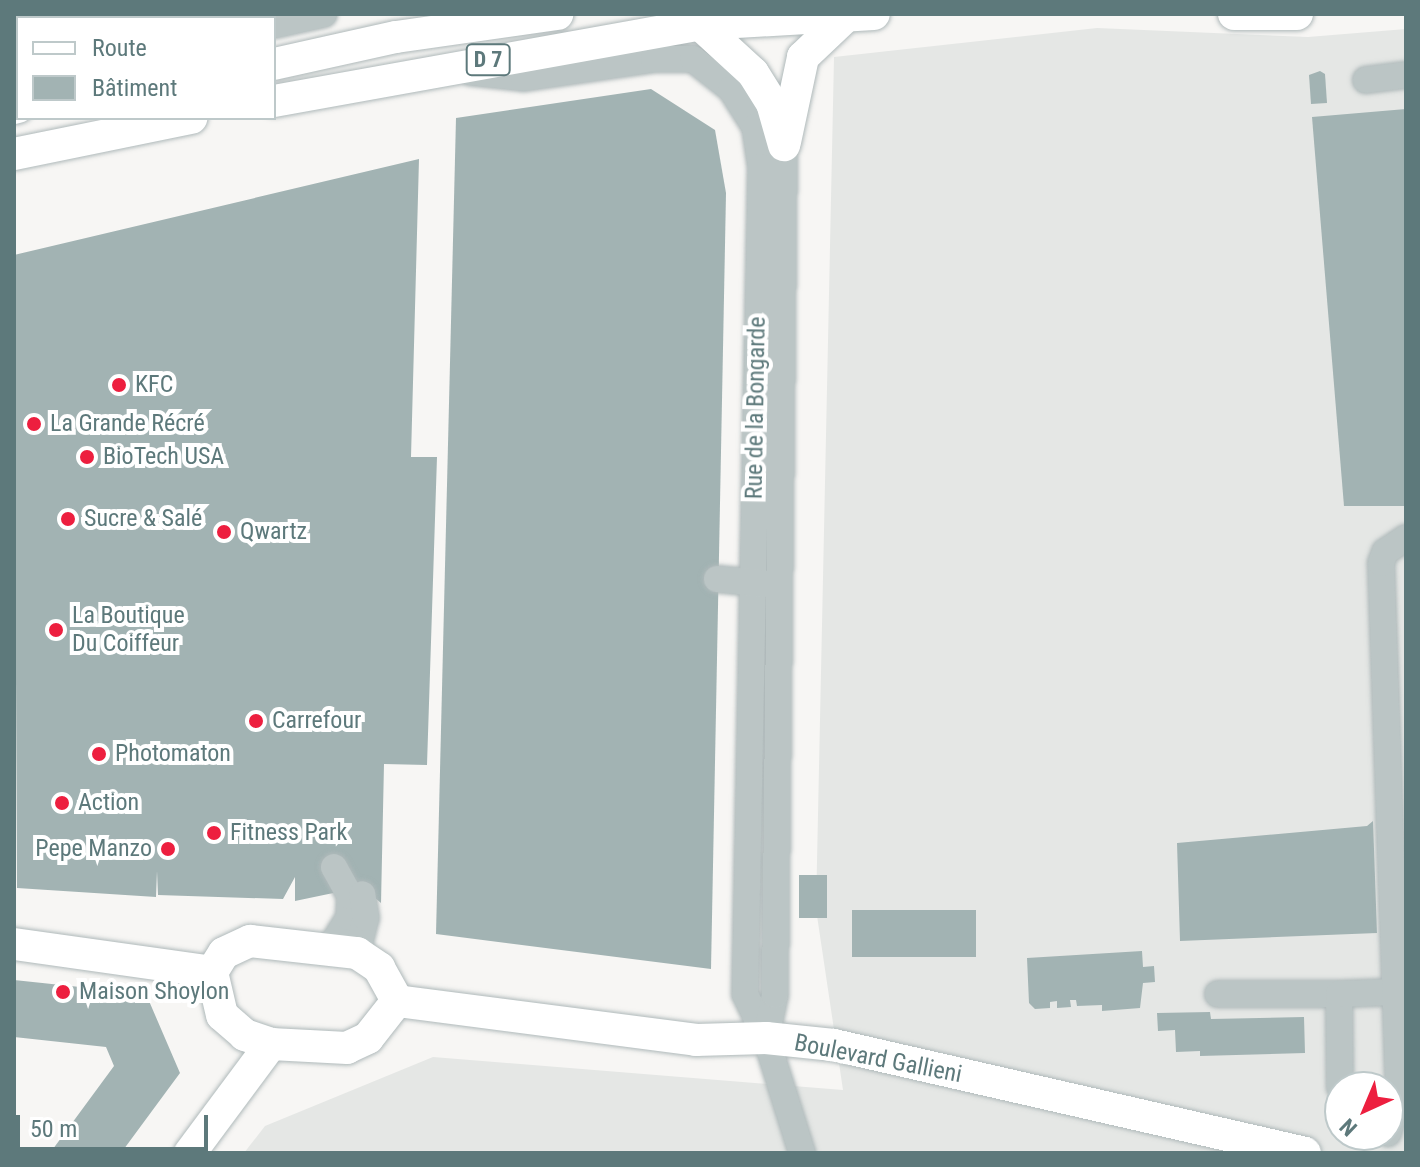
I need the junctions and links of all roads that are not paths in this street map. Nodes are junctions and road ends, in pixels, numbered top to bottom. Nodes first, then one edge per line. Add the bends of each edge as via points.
1 (324, 14) edge
2 (412, 14) edge
3 (557, 14) edge
4 (1234, 14) edge
5 (1297, 14) edge
6 (860, 15) edge
7 (694, 19) edge
8 (276, 25) edge
9 (276, 45) edge
10 (276, 64) edge
11 (435, 69) junction
12 (1406, 75) edge
13 (1366, 80) dead end
14 (276, 101) edge
15 (181, 120) edge
16 (60, 144) junction
17 (784, 145) junction
18 (14, 154) edge
19 (14, 164) edge
20 (1406, 538) edge
21 (717, 579) dead end
22 (752, 581) junction
23 (780, 586) junction
24 (342, 868) dead end
25 (14, 944) edge
26 (344, 950) junction
27 (212, 972) junction
28 (1395, 992) junction
29 (1218, 994) dead end
30 (1339, 994) junction
31 (397, 1001) junction
32 (766, 1038) junction
33 (271, 1044) junction
34 (1340, 1071) edge
35 (1398, 1071) edge
36 (190, 1153) edge
37 (802, 1153) edge
38 (1305, 1153) edge

1 - 8 street
2 - 9 main road
3 - 10 main road via 396,37
4 - 5 main road
6 - 7 main road, D 7
6 - 17 main road via 803,57
7 - 11 main road, D 7
7 - 17 main road via 753,73 772,103
11 - 14 main road, D 7
11 - 22 street, Rue de la Bongarde via 524,78 677,56 708,68 750,114 761,167
12 - 13 street
15 - 16 main road
16 - 18 main road
16 - 19 street
17 - 23 street, Rue de la Bongarde
20 - 28 street via 1385,552 1381,563
21 - 22 street
22 - 23 street
22 - 32 street, Rue de la Bongarde via 745,994
23 - 32 street, Rue de la Bongarde via 775,995
24 - 26 street via 366,918
25 - 27 main road
26 - 27 main road via 250,941 224,953
26 - 31 main road via 379,968
27 - 33 main road via 222,1015 245,1035
28 - 30 street
28 - 35 street
29 - 30 street
30 - 34 street
31 - 32 main road, Boulevard Gallieni via 696,1040
31 - 33 main road via 368,1038 347,1048
32 - 37 street, Rue de la Bongarde
32 - 38 main road, Boulevard Gallieni via 834,1045
33 - 36 main road

